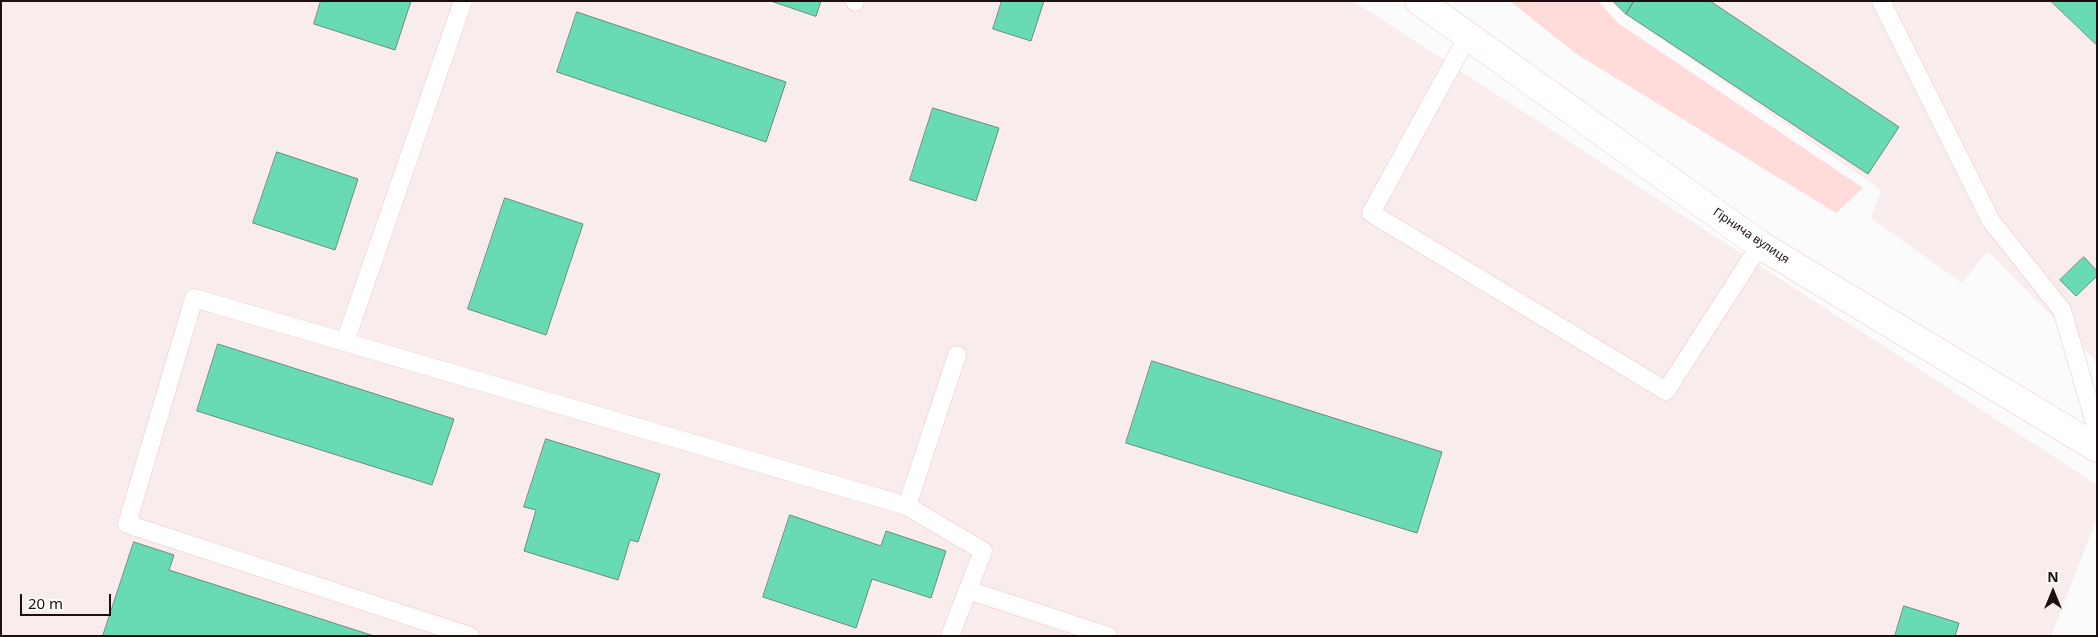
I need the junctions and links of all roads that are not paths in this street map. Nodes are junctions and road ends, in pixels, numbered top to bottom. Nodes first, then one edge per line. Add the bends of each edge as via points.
1 (463, 1) edge
2 (1419, 1) edge
3 (1881, 1) edge
4 (1468, 36) junction
5 (1760, 244) junction
6 (345, 342) junction
7 (957, 355) dead end
8 (2097, 430) edge
9 (2097, 448) edge
10 (907, 506) junction
11 (968, 590) junction
12 (470, 636) edge
13 (950, 636) edge
14 (1108, 636) edge

1 - 6 lane
2 - 4 street, Гірнича вулиця
3 - 8 lane via 1991,221 2062,310
4 - 5 street, Гірнича вулиця
4 - 5 lane via 1371,214 1666,391
5 - 9 street, Гірнича вулиця
6 - 10 lane
6 - 12 lane via 194,298 127,524
7 - 10 lane
10 - 11 lane via 983,551
11 - 13 lane
11 - 14 lane

